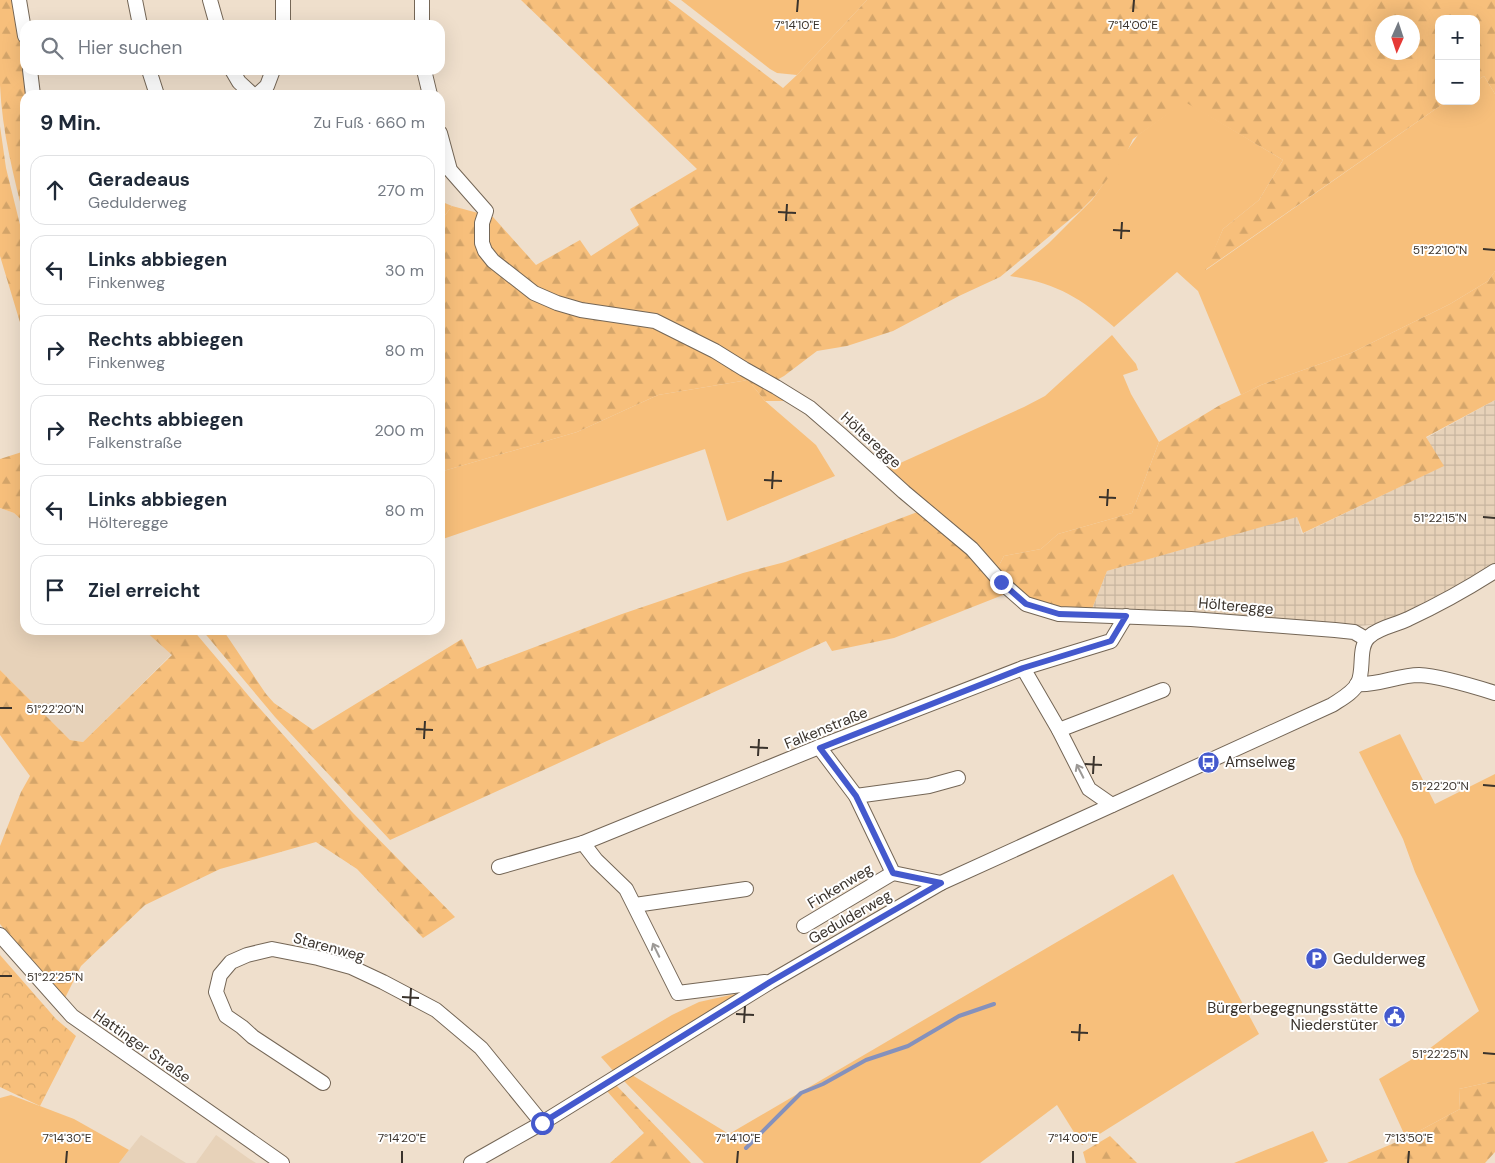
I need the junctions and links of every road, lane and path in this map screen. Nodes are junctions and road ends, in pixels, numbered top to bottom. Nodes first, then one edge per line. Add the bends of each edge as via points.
1 (19, 0) edge
2 (135, 0) edge
3 (210, 0) edge
4 (282, 0) edge
5 (422, 0) edge
6 (22, 20) edge
7 (139, 20) edge
8 (216, 20) edge
9 (283, 20) edge
10 (422, 20) edge
11 (31, 75) edge
12 (151, 75) edge
13 (235, 75) edge
14 (271, 75) edge
15 (425, 75) edge
16 (32, 90) edge
17 (156, 90) edge
18 (248, 90) edge
19 (263, 90) edge
20 (429, 90) edge
21 (445, 152) edge
22 (1495, 571) edge
23 (1126, 616) junction
24 (1366, 639) junction
25 (1023, 668) junction
26 (1358, 684) junction
27 (1163, 690) dead end
28 (1495, 693) edge
29 (1059, 730) junction
30 (820, 748) junction
31 (958, 778) dead end
32 (856, 796) junction
33 (1112, 806) junction
34 (583, 843) junction
35 (499, 867) dead end
36 (893, 873) junction
37 (941, 883) junction
38 (746, 889) dead end
39 (635, 905) junction
40 (804, 926) dead end
41 (0, 935) edge
42 (770, 982) junction
43 (324, 1083) dead end
44 (542, 1123) junction
45 (282, 1163) edge
46 (470, 1163) edge

1 - 6 street
2 - 7 street
3 - 8 street
4 - 9 street
5 - 10 street
11 - 16 street
12 - 17 street
13 - 18 street
14 - 19 street
15 - 20 street
21 - 23 street, Hölteregge via 450,170 486,211 482,223 485,251 534,293 581,310 655,321 715,351 790,395 810,408 972,549 1026,604 1059,614
22 - 24 street via 1435,607 1377,631
23 - 24 street, Hölteregge via 1349,631
23 - 25 street, Falkenstraße via 1111,641
24 - 26 street
25 - 29 street
25 - 30 street, Falkenstraße
26 - 28 street via 1419,675
26 - 33 street, Gedulderweg via 1332,705
27 - 29 street
33 -> 29 street via 1089,789
30 - 32 street, Finkenweg
30 - 34 street, Falkenstraße
31 - 32 street via 929,786
32 - 36 street, Finkenweg
33 - 37 street, Gedulderweg
34 - 35 street, Falkenstraße
34 - 39 street via 626,889
36 - 37 street, Finkenweg
36 - 40 street, Finkenweg
37 - 42 street, Gedulderweg
38 - 39 street
42 -> 39 street via 678,994
41 - 45 street, Hattinger Straße via 72,1016
42 - 44 street, Gedulderweg
43 - 44 street, Starenweg via 226,1016 216,992 220,975 231,962 272,949 318,958 383,982 436,1010 475,1043
44 - 46 street, Gedulderweg

